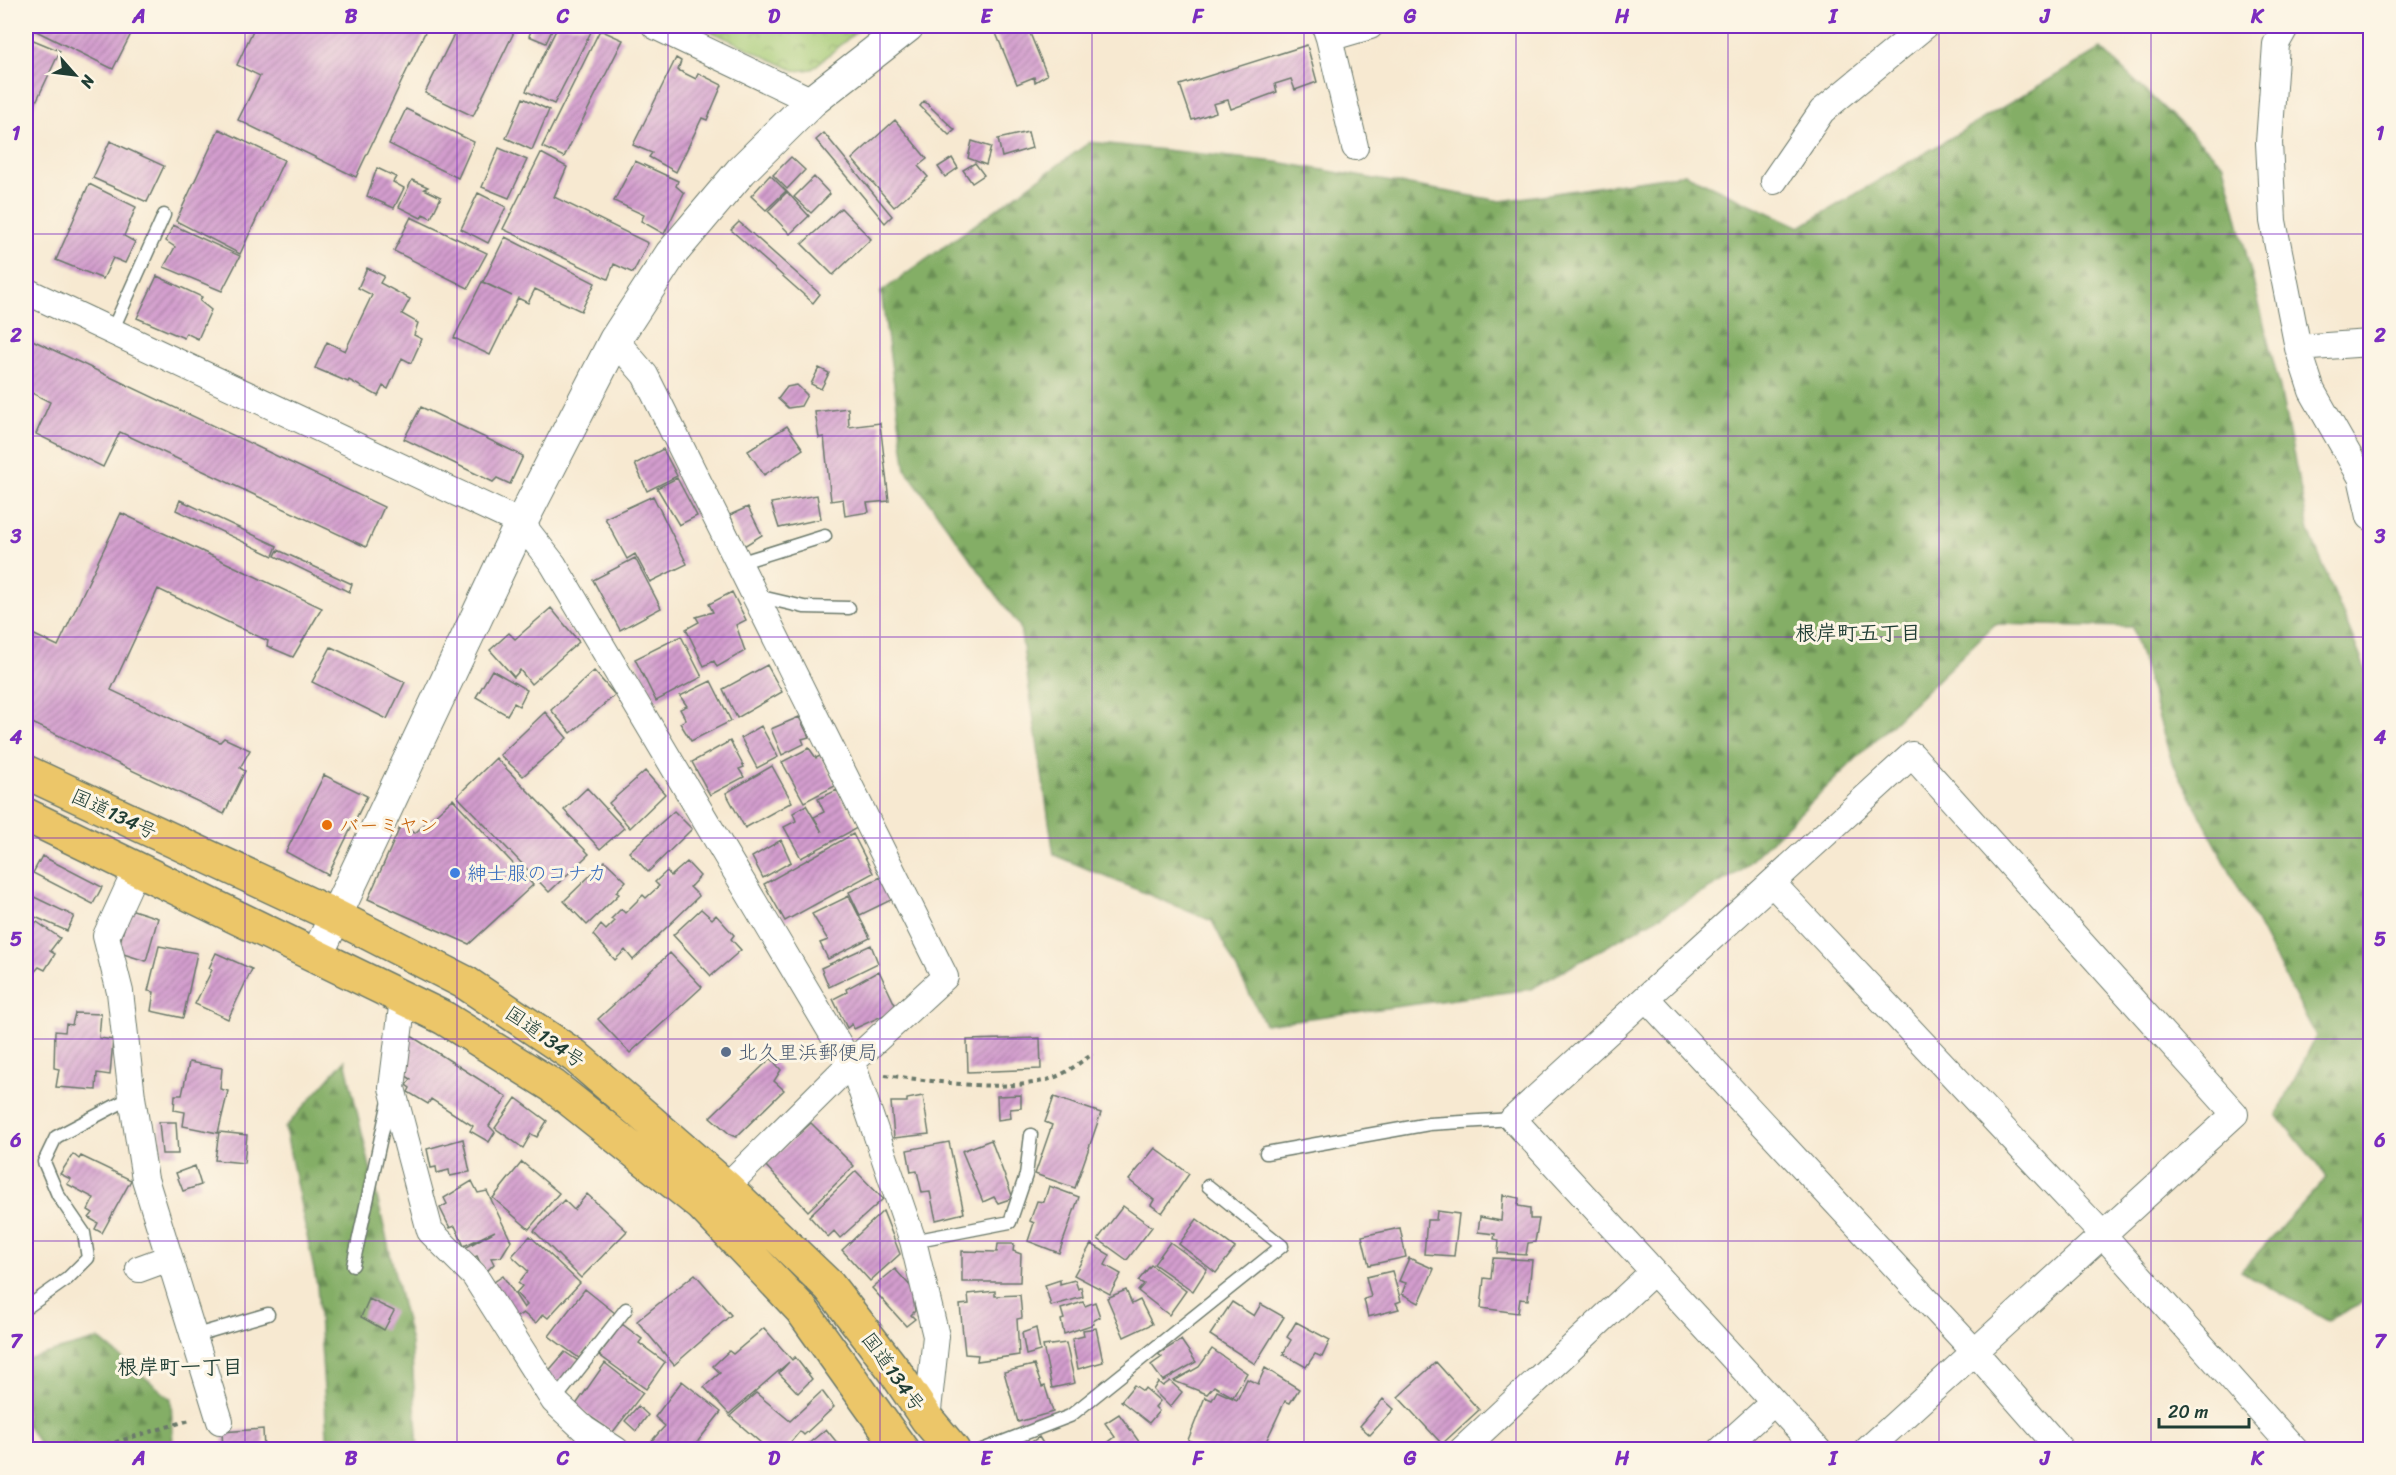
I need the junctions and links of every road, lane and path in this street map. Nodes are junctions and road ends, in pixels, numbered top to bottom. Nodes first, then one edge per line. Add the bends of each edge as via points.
1 (655, 26) edge
2 (908, 26) edge
3 (1370, 26) edge
4 (1925, 26) edge
5 (2286, 26) edge
6 (1327, 32) edge
7 (812, 101) junction
8 (1355, 147) dead end
9 (1774, 181) dead end
10 (164, 215) dead end
11 (26, 291) edge
12 (112, 331) junction
13 (615, 340) junction
14 (2370, 343) edge
15 (2298, 348) junction
16 (2370, 517) edge
17 (521, 524) junction
18 (825, 536) dead end
19 (739, 563) junction
20 (756, 596) junction
21 (849, 608) dead end
22 (26, 772) edge
23 (26, 815) edge
24 (137, 868) junction
25 (1772, 883) junction
26 (335, 916) junction
27 (317, 955) junction
28 (1646, 998) junction
29 (403, 999) junction
30 (1093, 1054) dead end
31 (852, 1068) junction
32 (392, 1088) junction
33 (132, 1097) junction
34 (1513, 1119) junction
35 (1031, 1135) dead end
36 (1266, 1153) dead end
37 (1208, 1186) dead end
38 (726, 1188) junction
39 (2103, 1235) junction
40 (913, 1241) junction
41 (169, 1258) junction
42 (353, 1265) dead end
43 (139, 1269) dead end
44 (1653, 1272) junction
45 (26, 1308) edge
46 (626, 1309) dead end
47 (268, 1314) dead end
48 (193, 1336) junction
49 (1976, 1353) junction
50 (554, 1401) junction
51 (1773, 1403) junction
52 (218, 1417) joint
53 (927, 1419) junction
54 (89, 1449) edge
55 (616, 1449) edge
56 (902, 1449) edge
57 (953, 1449) edge
58 (982, 1449) edge
59 (1462, 1449) edge
60 (1721, 1449) edge
61 (1818, 1449) edge
62 (1867, 1449) edge
63 (2061, 1449) edge
64 (2295, 1449) edge

1 - 7 street
2 - 7 street
3 - 6 street
4 - 9 street via 1822,111
5 - 15 street via 2276,44 2269,143 2273,221
6 - 8 street
7 - 13 street via 741,171 672,254
10 - 12 lane
11 - 12 street
12 - 17 street
13 - 17 street
13 - 19 street via 645,375
14 - 15 street
15 - 16 street via 2312,391 2361,477
17 - 26 street
17 - 31 street via 553,564
18 - 19 lane
19 - 20 street
20 - 21 lane via 804,607
20 - 31 street via 945,977
22 - 26 highway, 国道134号
23 - 24 highway, 国道134号
24 - 27 highway, 国道134号
24 - 33 street via 106,936 120,992
25 - 28 street
25 - 39 street
25 - 39 street via 1912,755 2235,1114
26 - 27 street
26 - 38 highway, 国道134号 via 465,983 575,1056
27 - 29 highway, 国道134号
28 - 34 street
28 - 49 street
29 - 32 street
29 - 56 highway, 国道134号 via 444,1018 554,1086 702,1205 801,1309
30 - 31 path via 1054,1077 1033,1083 972,1085
31 - 38 street
31 - 40 street
32 - 42 lane
32 - 50 street via 430,1231 474,1275
33 - 41 street via 145,1179
33 - 45 lane via 56,1137 44,1162 58,1196 84,1233 88,1258 67,1279
34 - 36 lane via 1429,1124
34 - 44 street
35 - 40 lane via 1026,1175 1010,1222
37 - 58 lane via 1282,1246 1070,1416
38 - 53 highway, 国道134号 via 829,1286
39 - 49 street
39 - 64 street
40 - 53 street via 936,1336
41 - 43 street
41 - 48 street
44 - 51 street
44 - 59 street
46 - 50 lane
47 - 48 lane
48 - 52 street
49 - 62 street
49 - 63 street
50 - 55 street via 584,1429
51 - 60 street
51 - 61 street
52 - 54 path
53 - 57 highway, 国道134号

